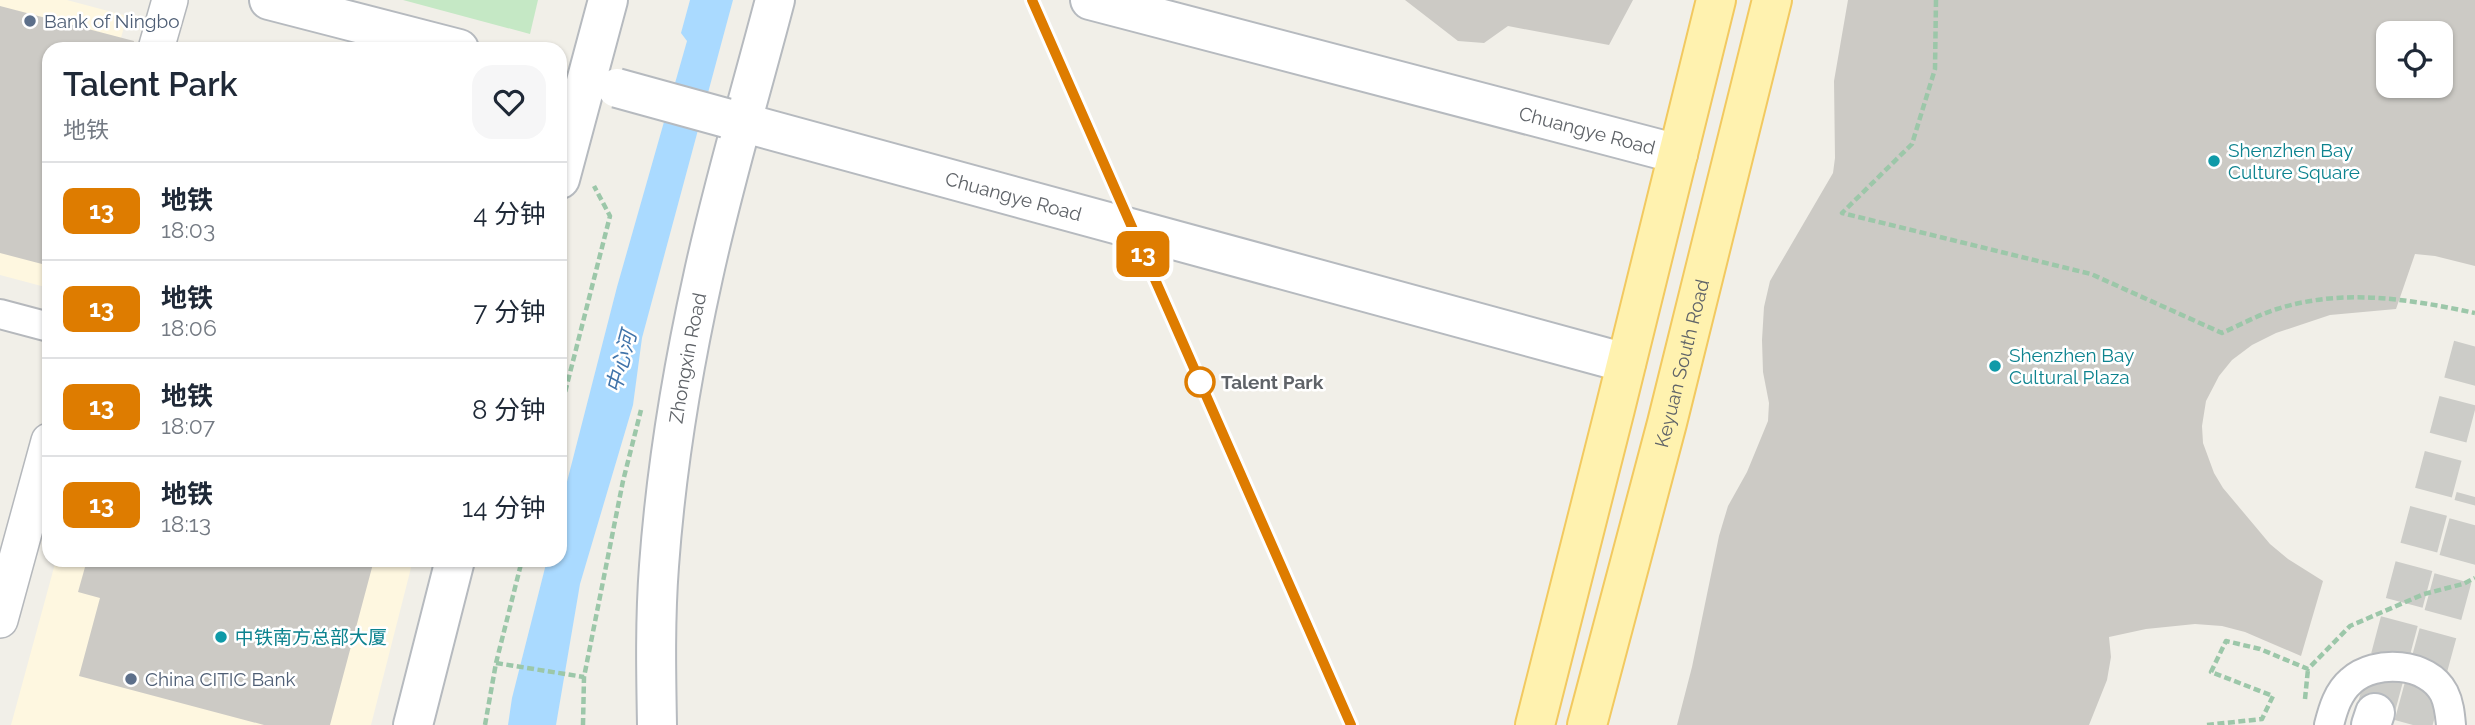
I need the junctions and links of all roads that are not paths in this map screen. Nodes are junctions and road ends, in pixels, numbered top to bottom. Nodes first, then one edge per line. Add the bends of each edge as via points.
1 (170, 0) edge
2 (269, 0) edge
3 (608, 0) edge
4 (775, 0) edge
5 (1090, 0) edge
6 (1716, 0) edge
7 (1773, 0) edge
8 (158, 42) edge
9 (432, 42) edge
10 (588, 81) edge
11 (735, 120) junction
12 (567, 153) edge
13 (1678, 155) junction
14 (0, 314) edge
15 (42, 325) edge
16 (1626, 363) junction
17 (42, 467) edge
18 (453, 567) edge
19 (0, 620) edge
20 (414, 725) edge
21 (657, 725) edge
22 (1535, 725) edge
23 (1587, 725) edge
24 (2329, 725) edge
25 (2451, 725) edge

1 - 8 street
2 - 9 main road
3 - 10 main road
4 - 11 main road, Zhongxin Road
5 - 13 main road, Chuangye Road
6 - 13 main road
7 - 23 main road, Keyuan South Road
10 - 11 main road, Chuangye Road, bridge
10 - 12 main road
11 - 16 main road, Chuangye Road
11 - 21 main road, Zhongxin Road via 674,430 656,615
13 - 16 main road
14 - 15 street
16 - 22 main road
17 - 19 street
18 - 20 main road
24 - 25 street via 2333,707 2351,681 2365,672 2396,667 2432,678 2443,692

